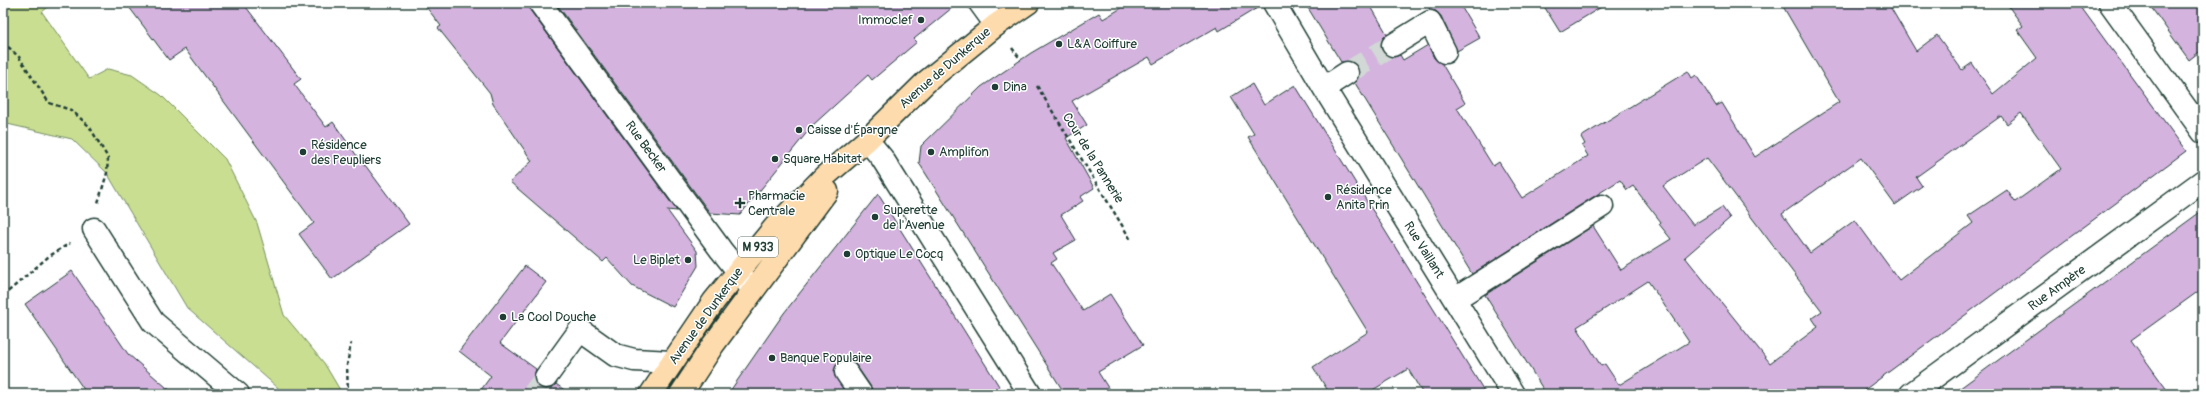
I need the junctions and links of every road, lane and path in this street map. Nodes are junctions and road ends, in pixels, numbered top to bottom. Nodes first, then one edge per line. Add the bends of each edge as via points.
1 (540, 3) edge
2 (980, 3) edge
3 (1028, 3) edge
4 (1274, 3) edge
5 (2110, 3) edge
6 (996, 25) junction
7 (3, 42) edge
8 (1393, 45) tunnel mouth
9 (1446, 52) dead end
10 (1347, 73) tunnel mouth
11 (1037, 86) dead end
12 (1324, 88) junction
13 (2203, 132) edge
14 (866, 140) junction
15 (2203, 182) edge
16 (1602, 206) dead end
17 (94, 228) junction
18 (1131, 240) dead end
19 (738, 271) junction
20 (753, 290) junction
21 (3, 296) edge
22 (1455, 299) junction
23 (351, 343) dead end
24 (670, 366) junction
25 (846, 372) dead end
26 (546, 377) tunnel mouth
27 (3, 386) edge
28 (687, 391) edge
29 (1913, 393) edge
30 (4, 394) edge
31 (238, 394) edge
32 (348, 394) edge
33 (651, 394) edge
34 (861, 394) edge
35 (1030, 394) edge
36 (1513, 394) edge

1 - 19 street, Rue Becker
2 - 6 street
3 - 6 main road, Avenue de Dunkerque / M 933
4 - 12 street, Rue Vaillant
5 - 13 street
6 - 14 main road, Avenue de Dunkerque / M 933 via 926,82
7 - 17 path via 19,57 49,102 71,110 89,126 108,158 107,173 91,221
8 - 9 street via 1430,22
10 - 12 street
11 - 18 path, Cour de la Pannerie
12 - 22 street, Rue Vaillant
14 - 19 main road, Avenue de Dunkerque / M 933 via 825,176 775,227
14 - 20 main road, Avenue de Dunkerque / M 933
14 - 35 street via 882,158
15 - 29 street, Rue Ampère
16 - 22 street
17 - 21 path via 48,257
17 - 31 street via 153,322
19 - 20 street, Rue Becker
19 - 24 main road, Avenue de Dunkerque / M 933
20 - 28 main road, Avenue de Dunkerque / M 933
22 - 36 street, Rue Vaillant
23 - 32 path via 347,365
24 - 26 street via 615,355 580,330
24 - 28 street
24 - 33 main road, Avenue de Dunkerque / M 933
25 - 34 street
27 - 30 path

